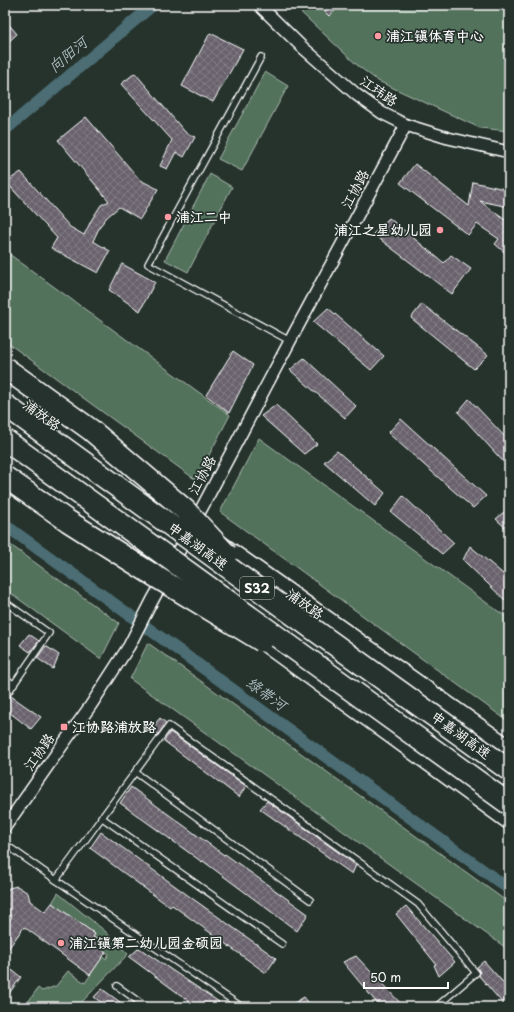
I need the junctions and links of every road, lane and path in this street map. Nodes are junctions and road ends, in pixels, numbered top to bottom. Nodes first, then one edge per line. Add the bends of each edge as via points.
1 (259, 5) edge
2 (261, 57) dead end
3 (406, 125) junction
4 (509, 152) edge
5 (290, 341) junction
6 (5, 368) edge
7 (5, 388) edge
8 (5, 405) edge
9 (5, 440) edge
10 (5, 454) edge
11 (5, 477) edge
12 (192, 524) junction
13 (168, 572) junction
14 (262, 592) junction
15 (5, 602) edge
16 (5, 678) edge
17 (14, 685) junction
18 (354, 692) junction
19 (5, 697) edge
20 (509, 748) edge
21 (509, 770) edge
22 (135, 772) junction
23 (509, 804) edge
24 (101, 817) junction
25 (509, 821) edge
26 (5, 827) edge
27 (5, 844) edge
28 (56, 880) junction
29 (310, 900) dead end
30 (282, 944) dead end
31 (117, 986) dead end
32 (146, 1007) edge
33 (242, 1007) edge
34 (436, 1007) edge

1 - 3 street, 江玮路 via 356,94 382,113
2 - 5 lane via 148,264
3 - 4 street, 江玮路
3 - 5 street, 江协路
5 - 12 street, 江协路
6 - 14 highway, bridge via 91,430 185,510
7 - 12 main road, 浦放路
8 - 14 highway, 申嘉湖高速 / S32, bridge
9 - 18 highway, 申嘉湖高速 / S32, bridge
10 - 13 main road
11 - 18 highway, bridge via 68,521 158,578 286,656
12 - 13 street, 江协路
12 - 20 main road, 浦放路
13 - 25 main road
13 - 26 street, 江协路 via 129,646
14 - 21 highway, 申嘉湖高速 / S32, bridge
15 - 17 lane via 49,633
16 - 17 lane
17 - 19 lane
18 - 23 highway, 申嘉湖高速 / S32, bridge
22 - 24 lane
22 - 29 lane
22 - 34 lane via 169,726 418,904 476,973
24 - 28 lane
24 - 30 lane
27 - 28 lane
28 - 33 lane
31 - 32 lane

